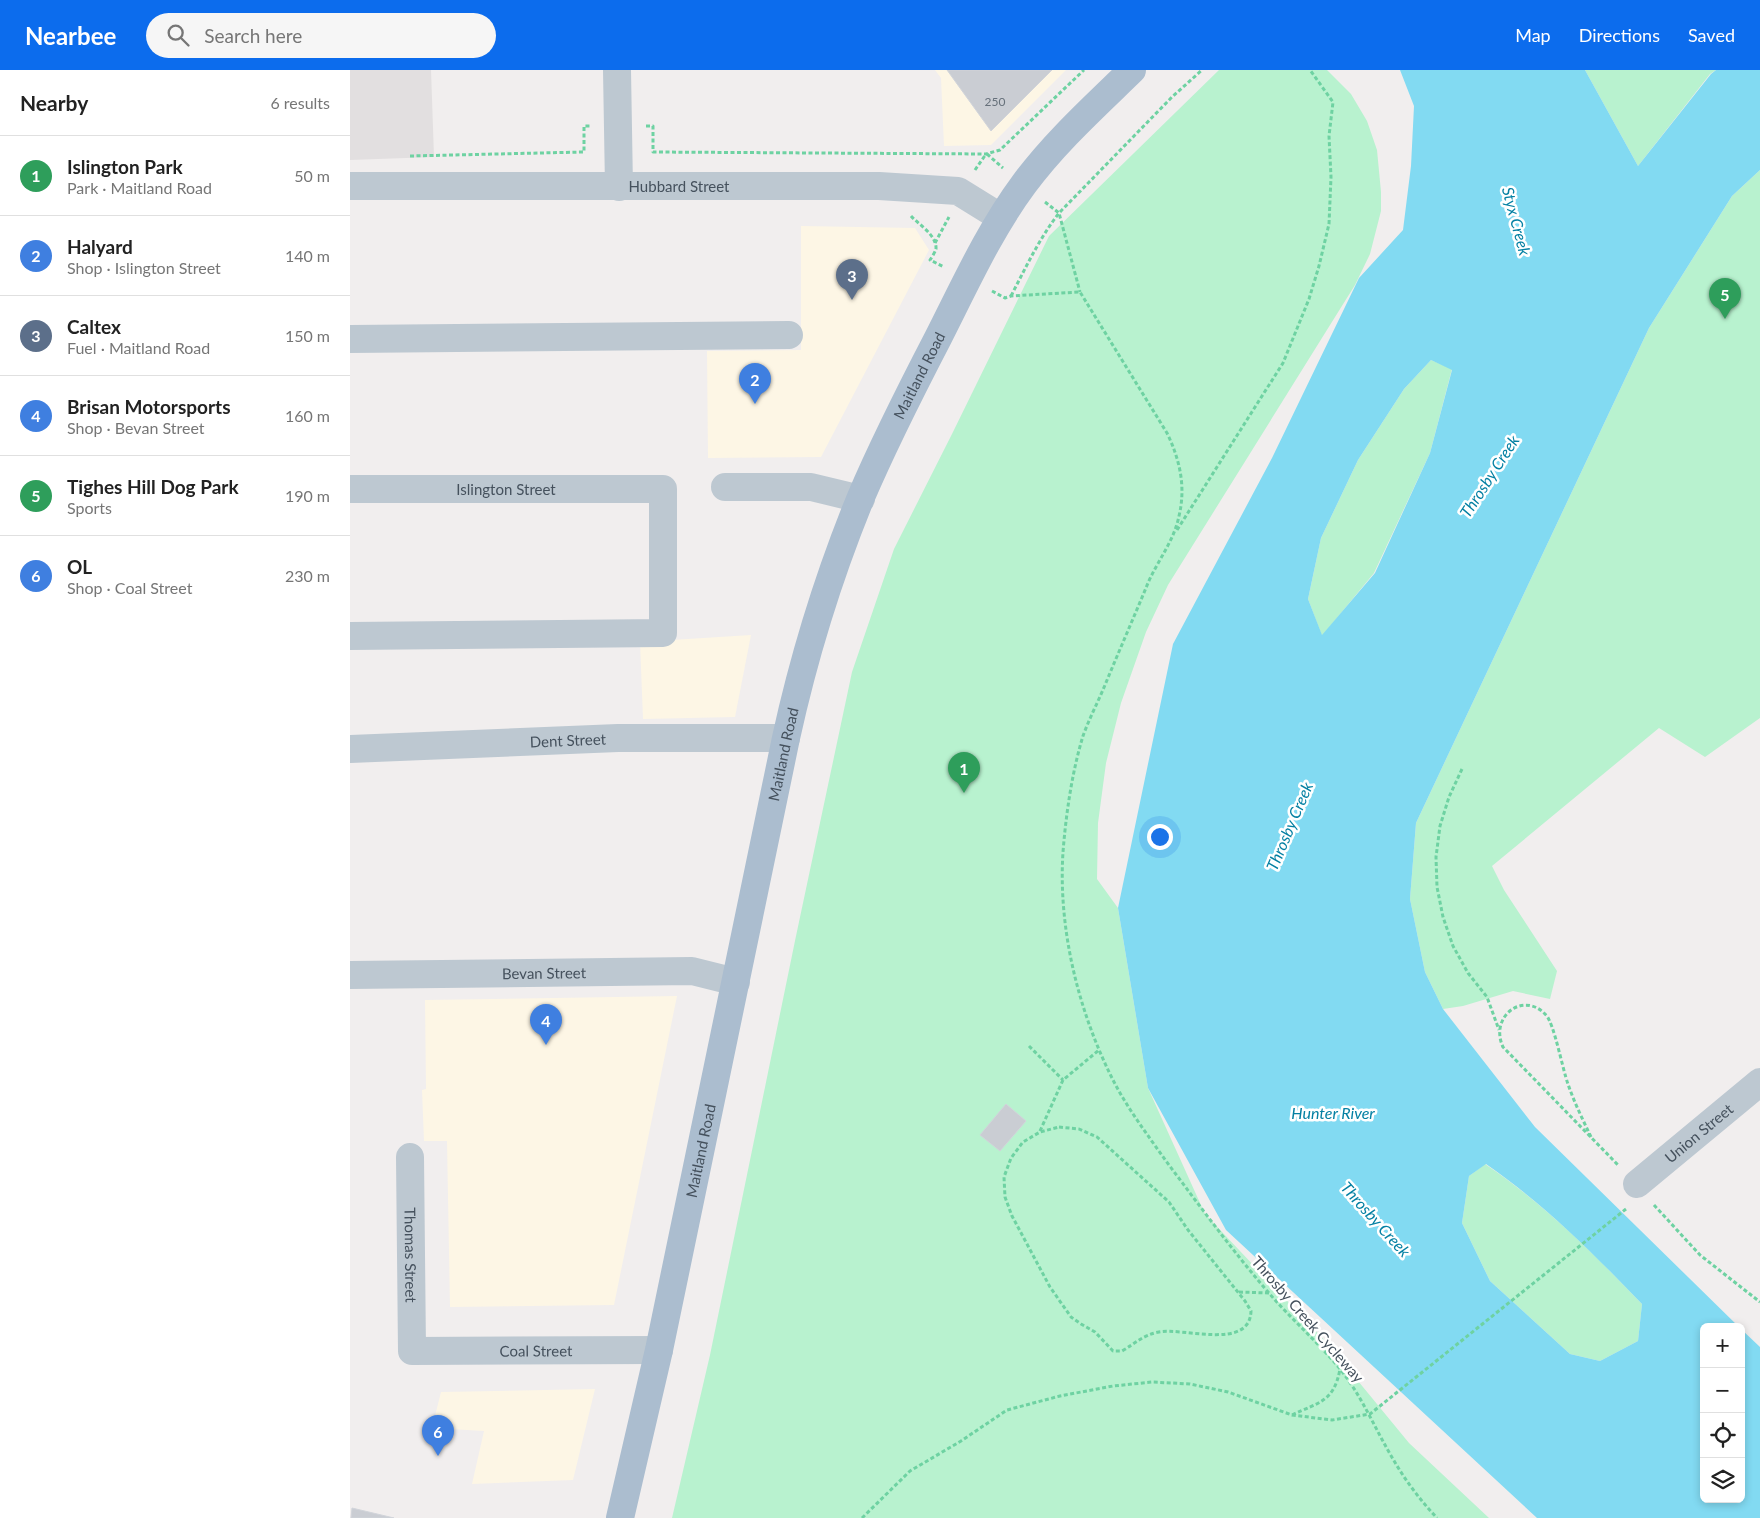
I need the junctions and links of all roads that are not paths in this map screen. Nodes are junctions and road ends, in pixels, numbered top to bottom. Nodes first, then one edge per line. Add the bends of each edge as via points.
1 (617, 70) edge
2 (1132, 70) edge
3 (350, 186) edge
4 (619, 187) junction
5 (1000, 217) junction
6 (789, 335) dead end
7 (350, 339) edge
8 (725, 487) dead end
9 (350, 489) edge
10 (861, 498) junction
11 (350, 636) edge
12 (786, 738) junction
13 (350, 749) edge
14 (350, 975) edge
15 (736, 982) junction
16 (1760, 1082) edge
17 (410, 1157) dead end
18 (1634, 1195) road end
19 (659, 1350) junction
20 (412, 1351) joint
21 (620, 1518) edge

1 - 4 street
2 - 5 main road, Maitland Road via 1034,170
3 - 4 street, Hubbard Street
4 - 5 street, Hubbard Street via 879,186 929,189 958,192
5 - 10 main road, Maitland Road via 886,440
6 - 7 street
8 - 10 street via 811,486
9 - 11 street, Islington Street via 663,489 663,632
10 - 12 main road, Maitland Road via 819,612
12 - 13 street, Dent Street via 618,738
12 - 15 main road, Maitland Road
14 - 15 street, Bevan Street via 692,971
15 - 19 main road, Maitland Road
16 - 18 street, Union Street
17 - 20 street, Thomas Street
19 - 20 street, Coal Street
19 - 21 main road, Maitland Road

